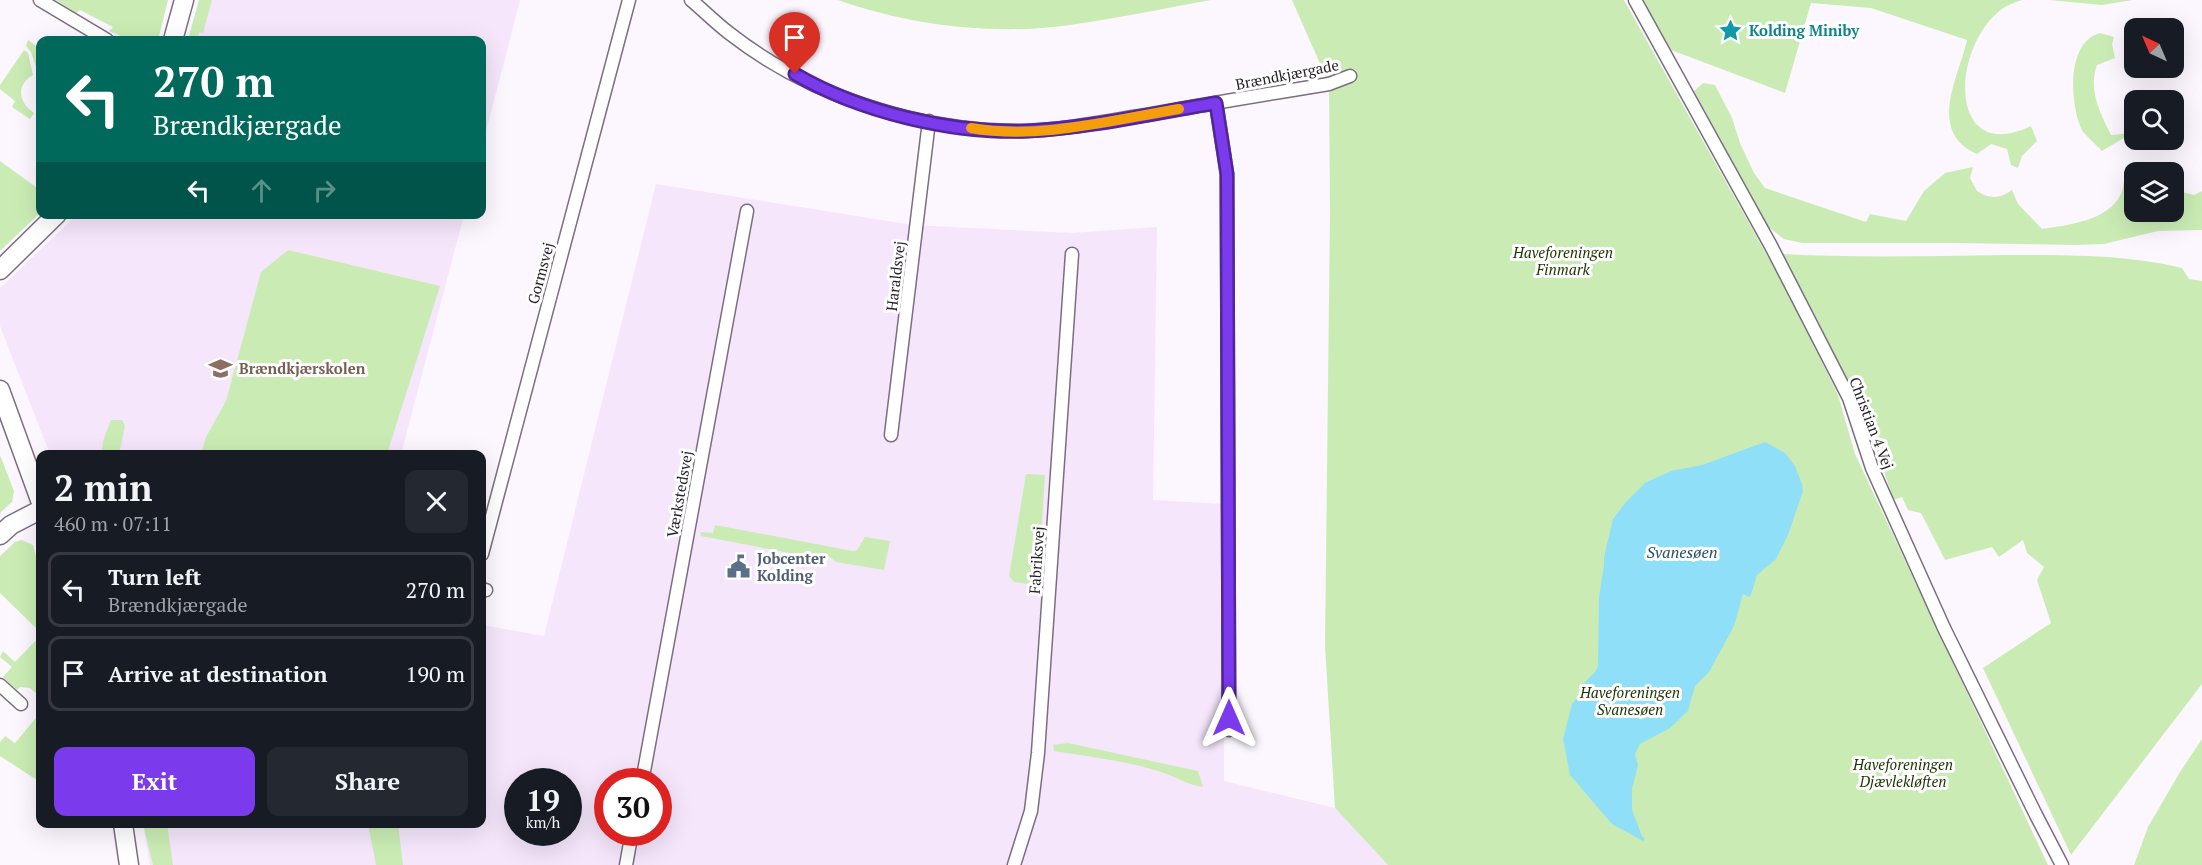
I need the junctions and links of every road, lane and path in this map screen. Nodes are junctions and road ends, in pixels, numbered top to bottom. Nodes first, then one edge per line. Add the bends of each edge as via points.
1 (40, 0) edge
2 (184, 0) edge
3 (629, 0) edge
4 (691, 0) edge
5 (1635, 0) edge
6 (100, 36) edge
7 (174, 36) edge
8 (1350, 76) dead end
9 (1216, 103) junction
10 (929, 122) junction
11 (747, 211) dead end
12 (52, 219) edge
13 (1072, 254) dead end
14 (0, 270) edge
15 (0, 390) edge
16 (891, 435) dead end
17 (36, 489) edge
18 (36, 512) edge
19 (0, 535) edge
20 (486, 539) edge
21 (0, 685) edge
22 (21, 704) dead end
23 (1229, 730) dead end
24 (645, 768) edge
25 (124, 828) edge
26 (629, 846) edge
27 (129, 865) edge
28 (626, 865) edge
29 (1015, 865) edge
30 (2062, 865) edge

1 - 6 street
2 - 7 street
3 - 20 street, Gormsvej
4 - 10 street, Brændkjærgade via 729,33 812,84 867,106
5 - 30 street, Christian 4 Vej via 1771,246 1849,398 1872,468 1940,618
8 - 9 street, Brændkjærgade via 1329,84
9 - 10 street, Brændkjærgade via 1027,131 981,130
9 - 23 street via 1227,174
10 - 16 street, Haraldsvej
11 - 24 street, Værkstedsvej
12 - 14 street
13 - 29 street, Fabriksvej via 1038,753 1031,811
15 - 17 street
18 - 19 street
21 - 22 street
25 - 27 street
26 - 28 street

